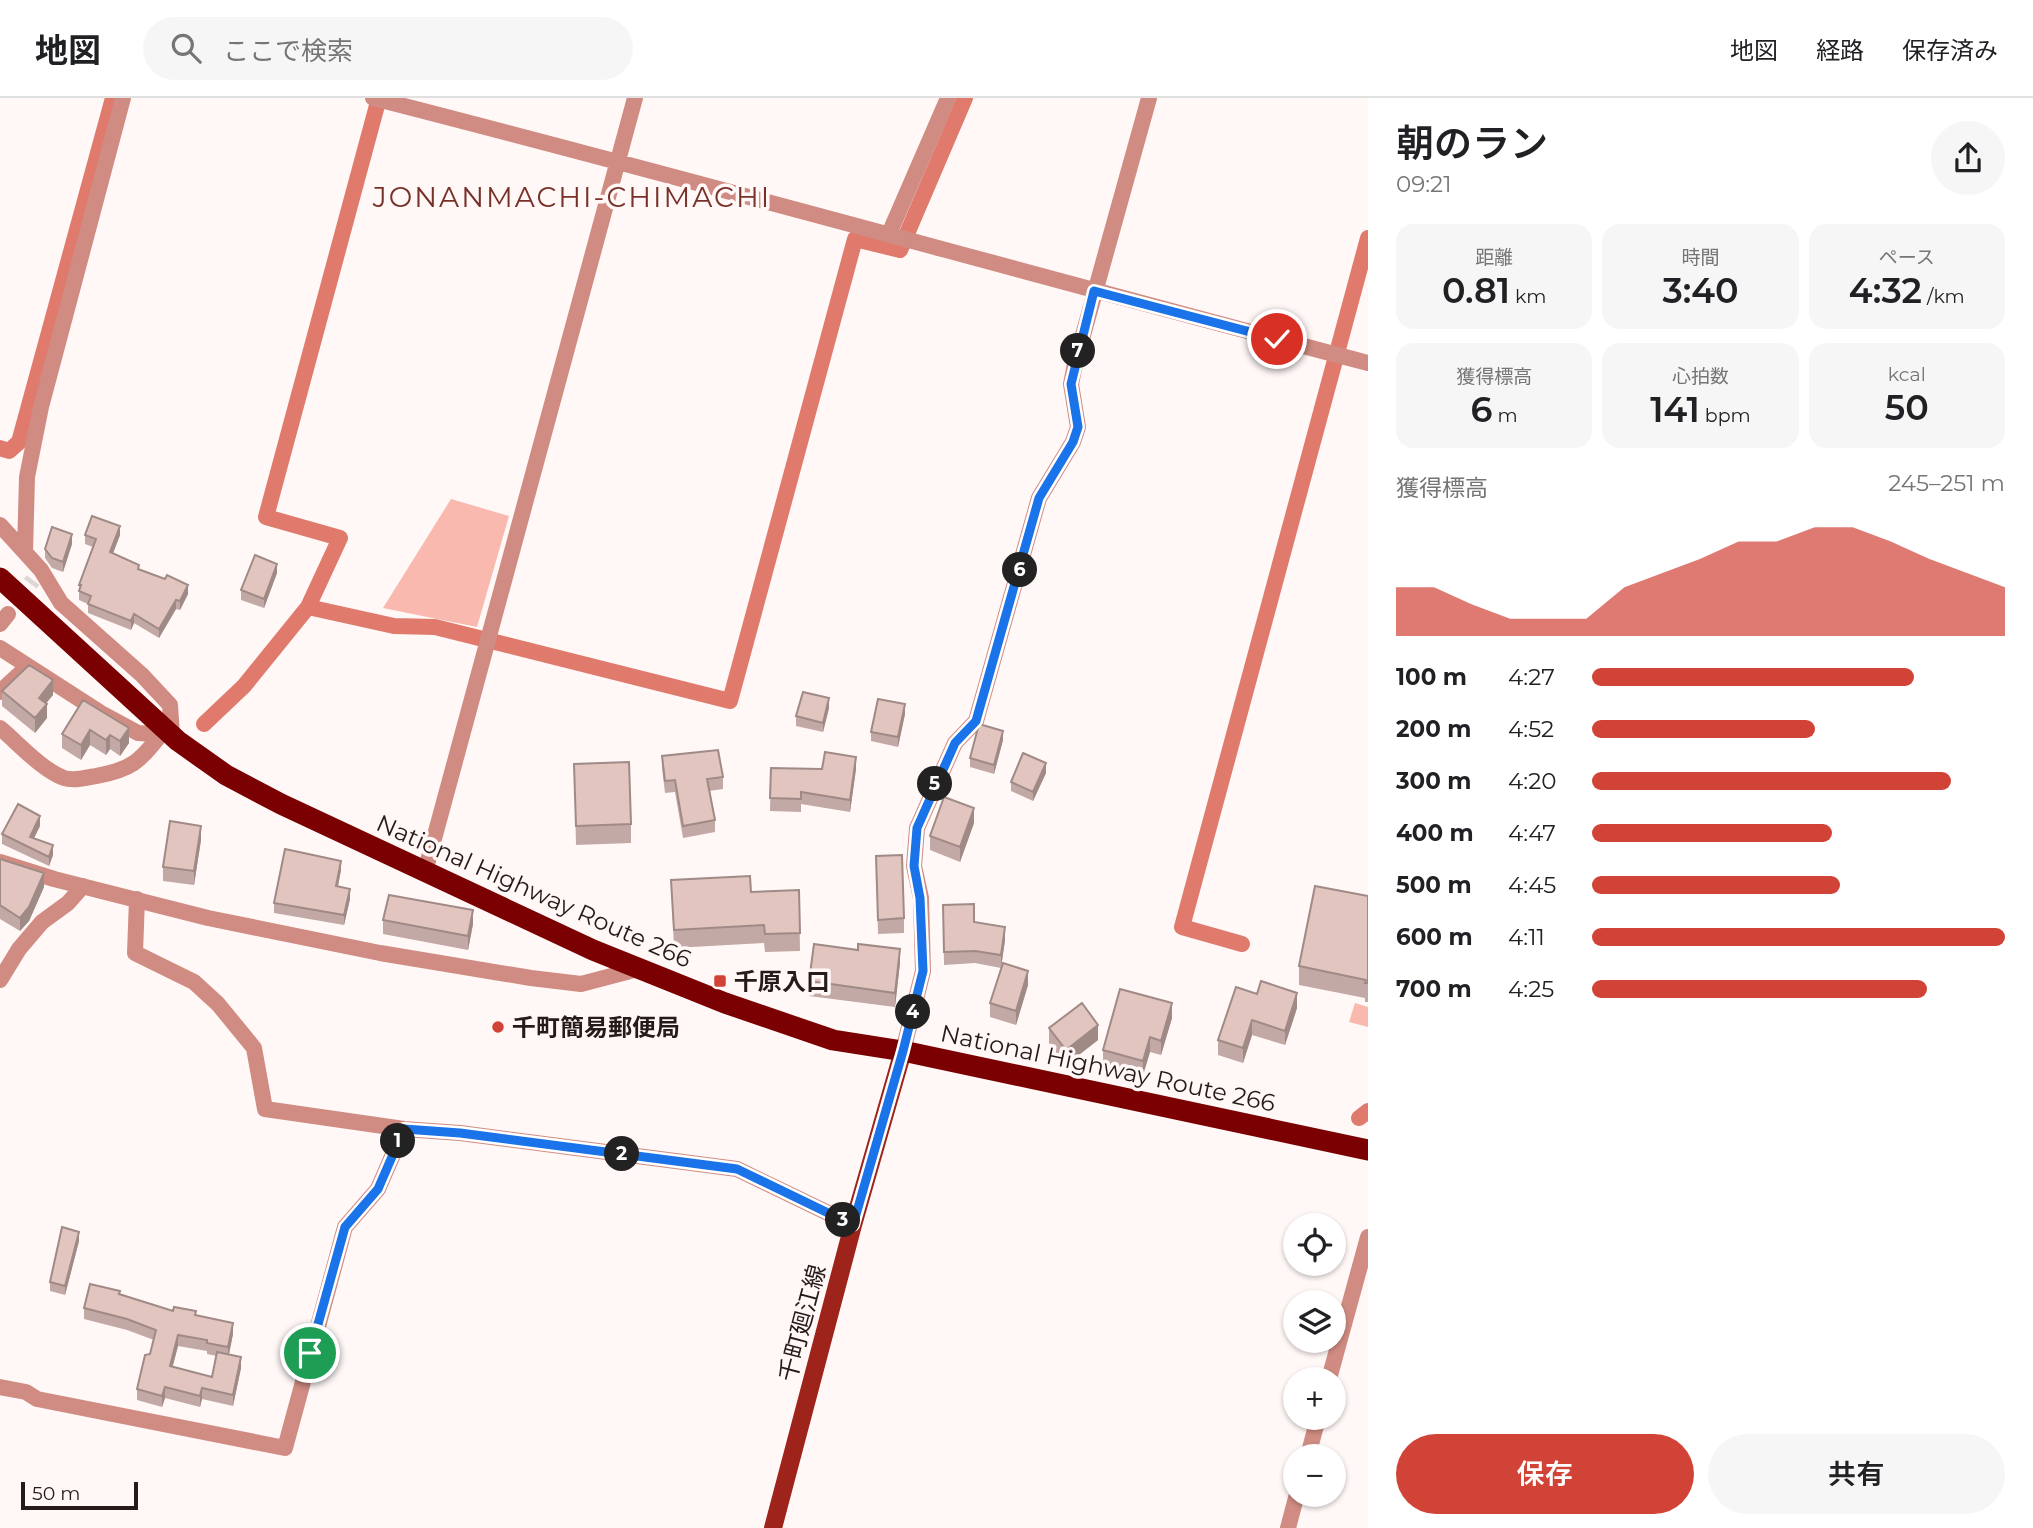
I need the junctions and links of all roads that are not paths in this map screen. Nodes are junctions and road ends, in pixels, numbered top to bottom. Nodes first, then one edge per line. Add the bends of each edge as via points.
1 (123, 98) edge
2 (373, 98) edge
3 (635, 98) edge
4 (948, 98) edge
5 (1149, 98) edge
6 (618, 160) junction
7 (889, 234) junction
8 (1094, 291) junction
9 (1368, 363) edge
10 (0, 525) edge
11 (25, 552) junction
12 (0, 578) edge
13 (0, 648) edge
14 (28, 666) junction
15 (0, 692) edge
16 (0, 728) edge
17 (166, 735) junction
18 (0, 862) edge
19 (425, 872) junction
20 (83, 886) junction
21 (137, 900) junction
22 (638, 969) junction
23 (0, 979) edge
24 (903, 1051) junction
25 (404, 1129) junction
26 (1368, 1150) edge
27 (853, 1225) junction
28 (1368, 1237) edge
29 (1332, 1367) edge
30 (0, 1387) edge
31 (1294, 1507) edge
32 (773, 1528) edge
33 (1288, 1528) edge

1 - 11 street via 41,407 27,477
2 - 6 street
3 - 6 street
4 - 7 street
5 - 8 street
6 - 7 street
6 - 19 street
7 - 8 street
8 - 9 street
8 - 24 street via 1071,384 1078,427 1039,498 976,721 955,743 917,828 914,866 923,971
10 - 11 street
11 - 17 street via 61,603 170,705
12 - 17 highway, National Highway Route 266
13 - 14 street
14 - 15 street
14 - 17 street via 138,733
16 - 17 street via 66,779 129,768
17 - 19 highway, National Highway Route 266 via 226,775
18 - 20 street
19 - 22 highway, National Highway Route 266
20 - 21 street
20 - 23 street via 42,922
21 - 22 street via 380,953 531,978 581,984
21 - 25 street via 135,953 194,982 218,1004 254,1048 265,1109
22 - 24 highway, National Highway Route 266 via 833,1040
24 - 26 highway, National Highway Route 266
24 - 27 main road, 千町廻江線
25 - 27 street via 737,1169
25 - 30 street via 378,1189 345,1227 285,1448 37,1399
27 - 32 main road, 千町廻江線
28 - 29 street
31 - 33 street

